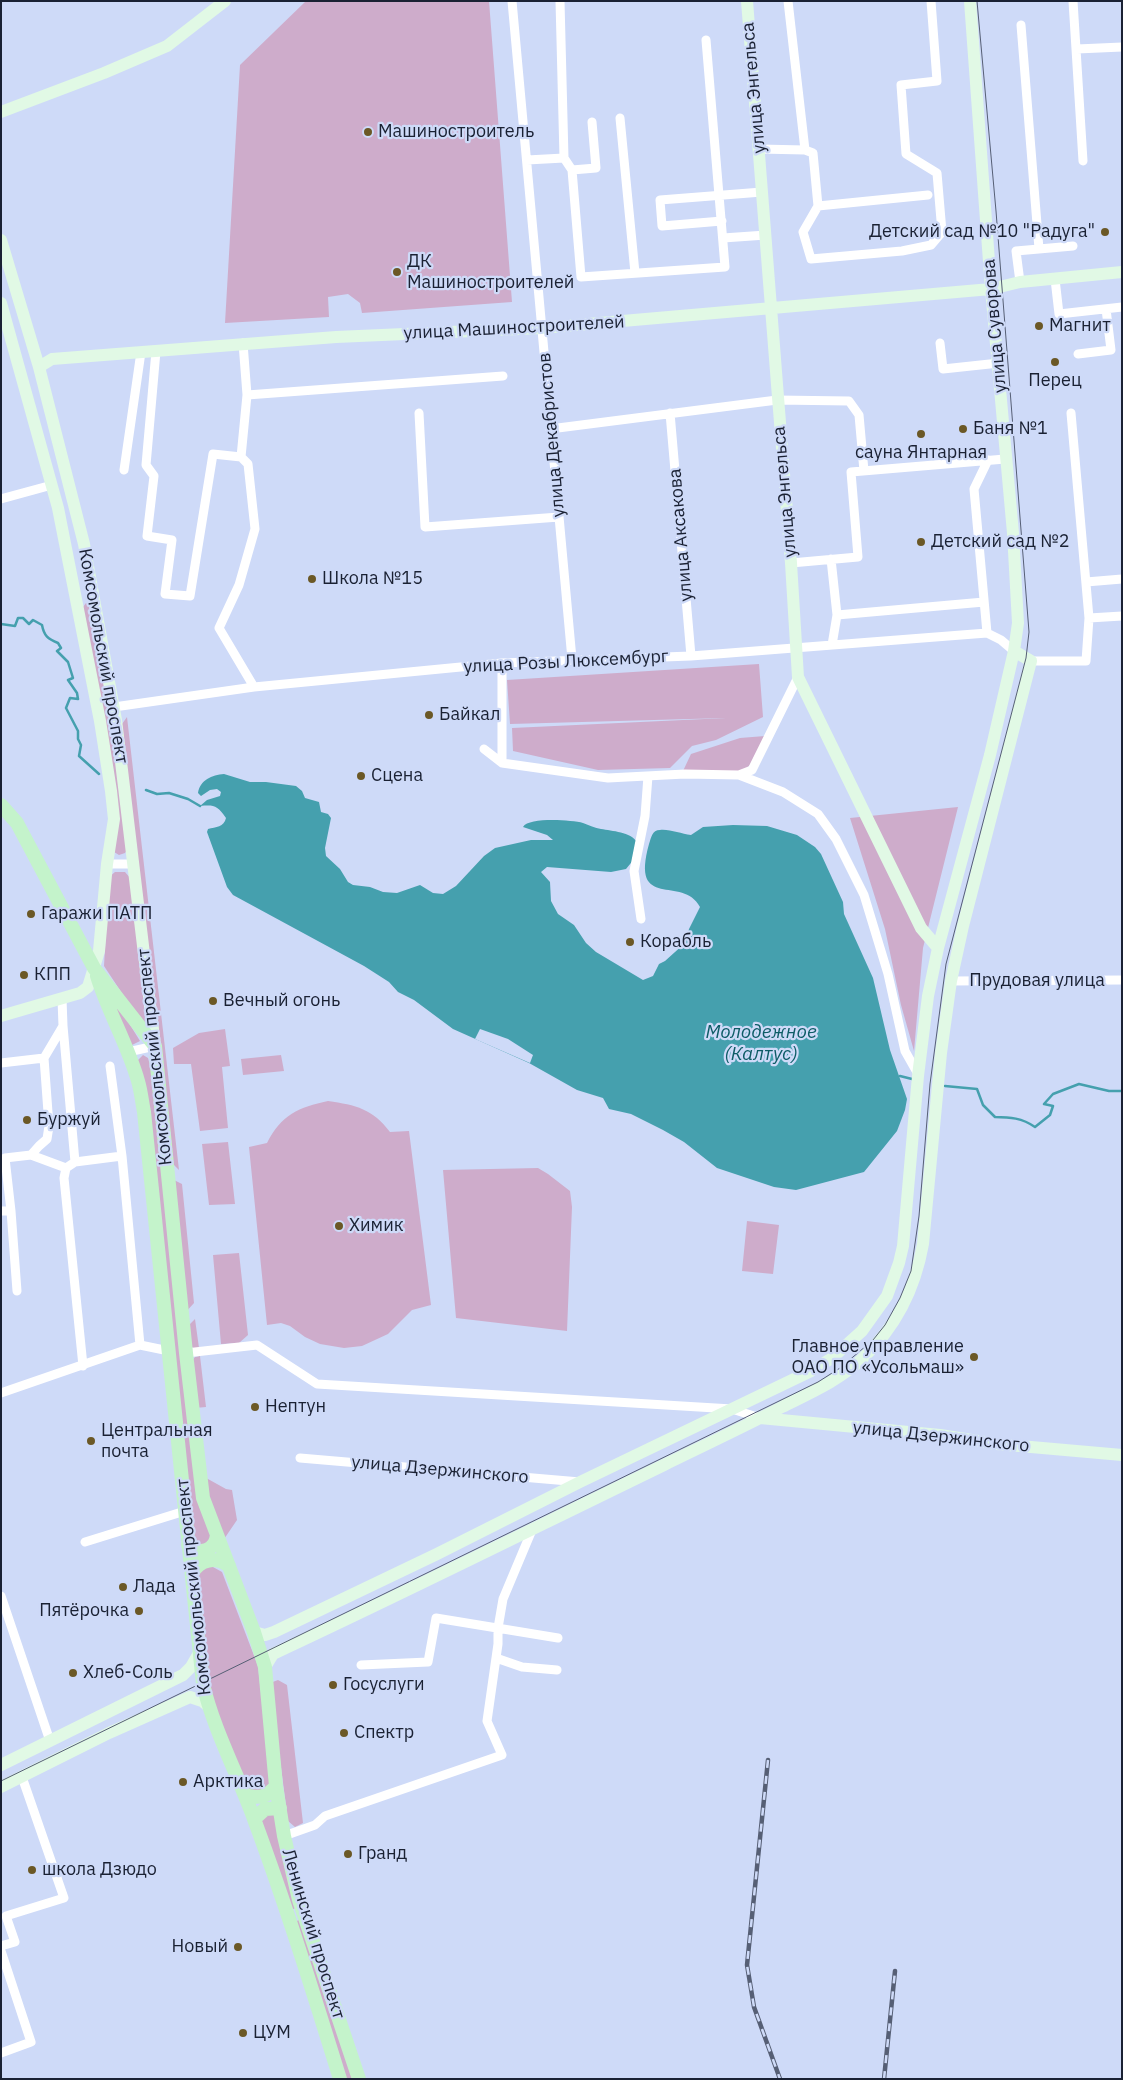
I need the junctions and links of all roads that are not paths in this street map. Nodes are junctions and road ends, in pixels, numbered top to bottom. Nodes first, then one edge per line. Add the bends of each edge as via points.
1 (225, 1) edge
2 (512, 1) edge
3 (560, 1) edge
4 (747, 1) edge
5 (788, 1) edge
6 (931, 1) edge
7 (970, 1) edge
8 (1073, 1) edge
9 (1021, 25) dead end
10 (706, 40) dead end
11 (1122, 47) edge
12 (1077, 48) junction
13 (1, 112) edge
14 (620, 118) dead end
15 (592, 122) dead end
16 (759, 149) junction
17 (805, 150) junction
18 (564, 158) junction
19 (527, 160) junction
20 (1083, 161) dead end
21 (572, 170) junction
22 (762, 192) junction
23 (928, 195) dead end
24 (719, 196) junction
25 (818, 206) junction
26 (722, 221) junction
27 (766, 235) junction
28 (723, 238) junction
29 (1, 240) edge
30 (1073, 246) dead end
31 (1039, 249) junction
32 (1122, 272) edge
33 (635, 273) junction
34 (1055, 279) junction
35 (1020, 282) junction
36 (991, 289) junction
37 (19, 294) junction
38 (1, 302) edge
39 (1122, 307) edge
40 (771, 308) junction
41 (1106, 309) junction
42 (23, 311) junction
43 (6, 316) junction
44 (542, 328) junction
45 (243, 343) junction
46 (940, 343) dead end
47 (156, 351) junction
48 (140, 352) junction
49 (1078, 354) dead end
50 (999, 364) junction
51 (38, 368) junction
52 (503, 376) dead end
53 (247, 394) junction
54 (777, 400) junction
55 (419, 413) dead end
56 (670, 413) junction
57 (1071, 414) dead end
58 (550, 429) junction
59 (241, 457) junction
60 (1005, 459) junction
61 (988, 460) junction
62 (124, 470) dead end
63 (864, 471) junction
64 (52, 485) junction
65 (1, 499) edge
66 (559, 517) junction
67 (831, 559) junction
68 (792, 563) junction
69 (1122, 580) edge
70 (1086, 582) junction
71 (93, 592) junction
72 (76, 596) junction
73 (984, 602) junction
74 (837, 615) junction
75 (1122, 616) edge
76 (1089, 618) junction
77 (987, 632) junction
78 (832, 645) junction
79 (798, 648) junction
80 (1014, 651) junction
81 (691, 656) junction
82 (572, 659) junction
83 (1032, 661) junction
84 (502, 663) junction
85 (798, 677) junction
86 (254, 687) junction
87 (114, 707) junction
88 (484, 749) dead end
89 (502, 763) junction
90 (739, 775) junction
91 (648, 776) junction
92 (1, 804) edge
93 (107, 864) junction
94 (134, 864) junction
95 (642, 919) dead end
96 (938, 948) junction
97 (94, 968) junction
98 (1122, 980) edge
99 (951, 981) junction
100 (80, 994) junction
101 (62, 998) junction
102 (104, 998) junction
103 (1, 1016) edge
104 (63, 1026) junction
105 (154, 1046) junction
106 (128, 1052) junction
107 (44, 1058) junction
108 (1, 1063) edge
109 (110, 1066) dead end
110 (918, 1076) junction
111 (31, 1155) junction
112 (122, 1156) junction
113 (75, 1162) junction
114 (66, 1168) junction
115 (6, 1211) edge
116 (17, 1291) dead end
117 (140, 1345) junction
118 (168, 1351) junction
119 (186, 1354) junction
120 (83, 1366) junction
121 (1, 1393) edge
122 (732, 1409) junction
123 (760, 1418) junction
124 (1122, 1455) edge
125 (300, 1458) dead end
126 (580, 1482) junction
127 (185, 1511) junction
128 (532, 1530) junction
129 (217, 1535) junction
130 (85, 1542) dead end
131 (188, 1545) junction
132 (229, 1566) junction
133 (192, 1573) junction
134 (1, 1596) edge
135 (498, 1628) junction
136 (254, 1632) junction
137 (558, 1638) dead end
138 (199, 1653) junction
139 (496, 1658) junction
140 (361, 1665) dead end
141 (265, 1667) junction
142 (557, 1670) dead end
143 (208, 1706) junction
144 (50, 1741) junction
145 (2, 1763) edge
146 (22, 1777) junction
147 (276, 1786) junction
148 (1, 1787) edge
149 (246, 1796) junction
150 (280, 1808) junction
151 (254, 1819) junction
152 (284, 1836) junction
153 (1, 1946) edge
154 (1, 1951) edge
155 (1, 2053) edge
156 (340, 2079) edge
157 (359, 2079) edge

1 - 13 main road via 167,46
2 - 19 street, улица Декабристов
3 - 18 street
4 - 16 main road, улица Энгельса
5 - 17 street
6 - 25 street via 937,81 902,84 906,154 937,173 942,232 931,244 902,251 811,259 803,232
7 - 36 main road, улица Суворова
8 - 12 street
9 - 31 street
10 - 24 street
11 - 12 street
12 - 20 street
14 - 33 street
15 - 21 street via 596,168
16 - 17 street
16 - 22 main road, улица Энгельса
17 - 25 street via 813,154
18 - 19 street
18 - 21 street
19 - 44 street, улица Декабристов
21 - 33 street via 581,277
22 - 24 street
22 - 27 main road, улица Энгельса
23 - 25 street
24 - 26 street
24 - 26 street via 660,200 662,226
26 - 28 street
27 - 28 street
27 - 40 main road, улица Энгельса
28 - 33 street via 725,267
29 - 37 main road, Комсомольский проспект
30 - 31 street
31 - 35 street via 1016,251
32 - 34 main road, улица Машиностроителей
34 - 35 main road, улица Машиностроителей
34 - 41 street via 1059,314
35 - 36 main road, улица Машиностроителей
36 - 40 main road, улица Машиностроителей
36 - 50 main road, улица Суворова
37 - 38 main road via 10,303
37 - 42 main road, Комсомольский проспект
38 - 43 main road, Комсомольский проспект
39 - 41 street
40 - 44 main road, улица Машиностроителей
40 - 54 main road, улица Энгельса
41 - 49 street via 1111,350
42 - 43 main road via 10,308
42 - 51 main road, Комсомольский проспект
43 - 64 main road, Комсомольский проспект
44 - 45 main road, улица Машиностроителей
44 - 58 street, улица Декабристов
45 - 47 main road, улица Машиностроителей
45 - 53 street
46 - 50 street via 943,369
47 - 48 main road, улица Машиностроителей
47 - 59 street via 146,465 154,476 147,536 172,540 165,594 190,596 213,454
48 - 51 main road, улица Машиностроителей via 52,359
48 - 62 street
50 - 60 main road, улица Суворова
51 - 71 main road, Комсомольский проспект via 84,544
52 - 53 street
53 - 59 street
54 - 56 street
54 - 63 street via 849,401 859,416
54 - 68 main road, улица Энгельса
55 - 66 street via 425,527
56 - 58 street
56 - 81 street, улица Аксакова
57 - 70 street
58 - 66 street, улица Декабристов
59 - 86 street via 248,464 256,529 239,585 218,628
60 - 61 street
60 - 80 main road, улица Суворова via 1018,623
61 - 63 street
61 - 73 street via 974,489
63 - 67 street via 851,472 858,557
64 - 65 street
64 - 72 main road, Комсомольский проспект
66 - 82 street, улица Декабристов
67 - 68 street
67 - 74 street
68 - 79 main road, улица Энгельса
69 - 70 street
70 - 76 street
71 - 72 main road via 87,598
71 - 87 main road, Комсомольский проспект
72 - 93 main road, Комсомольский проспект via 111,791 114,819
73 - 74 street
73 - 77 street
74 - 78 street
75 - 76 street
76 - 83 street via 1086,660
77 - 78 street, улица Розы Люксембург
77 - 80 street
78 - 79 street, улица Розы Люксембург
79 - 81 street, улица Розы Люксембург
79 - 85 main road, улица Энгельса
80 - 83 main road
80 - 96 main road, улица Суворова via 990,755
81 - 82 street, улица Розы Люксембург
82 - 84 street, улица Розы Люксембург
83 - 99 main road
84 - 86 street, улица Розы Люксембург
84 - 89 street
85 - 90 street via 752,770
85 - 96 main road, улица Энгельса via 921,928
86 - 87 street, улица Розы Люксембург
87 - 94 main road, Комсомольский проспект
88 - 89 street
89 - 91 street via 608,778
90 - 91 street
90 - 110 street via 783,792 818,814 836,839 864,895 888,974 905,1051
91 - 95 street via 645,816 634,871
92 - 97 main road via 17,823
93 - 94 street
93 - 97 main road, Комсомольский проспект via 99,951
94 - 105 main road, Комсомольский проспект
96 - 110 main road, улица Суворова
97 - 100 main road, Комсомольский проспект via 88,987
97 - 102 main road, Комсомольский проспект
97 - 105 main road
98 - 99 street, Прудовая улица
99 - 123 main road via 923,1244 918,1272 906,1300 877,1344 844,1374
100 - 101 main road
100 - 102 main road
101 - 103 main road
101 - 104 street
102 - 106 main road, Комсомольский проспект
104 - 107 street
104 - 113 street
105 - 106 street
105 - 119 main road, Комсомольский проспект
106 - 118 main road, Комсомольский проспект via 144,1112
107 - 108 street
107 - 111 street via 48,1133 47,1139
109 - 112 street
110 - 122 main road, улица Суворова via 903,1246 887,1296 862,1331 832,1358
111 - 114 street
111 - 115 street via 5,1158
112 - 113 street
112 - 117 street
113 - 114 street
114 - 120 street via 64,1178
115 - 116 street
117 - 118 street
117 - 120 street
118 - 127 main road, Комсомольский проспект
119 - 122 street via 257,1345 316,1384
119 - 129 main road, Комсомольский проспект via 203,1498
120 - 121 street
122 - 123 street
122 - 126 main road, улица Суворова
123 - 124 main road, улица Дзержинского
123 - 128 main road
125 - 126 street, улица Дзержинского
126 - 136 main road, улица Суворова via 274,1632 265,1635
127 - 130 street
127 - 131 main road, Комсомольский проспект
128 - 135 street via 504,1599
128 - 141 main road via 274,1654
129 - 131 main road via 212,1547 205,1551 197,1551
129 - 132 main road, Комсомольский проспект
131 - 133 main road, Комсомольский проспект
132 - 133 main road via 221,1561 206,1560
132 - 136 main road, Комсомольский проспект
133 - 138 main road, Комсомольский проспект
134 - 144 street
135 - 137 street
135 - 139 street
135 - 140 street via 436,1618 428,1662
136 - 141 main road, Комсомольский проспект
138 - 143 main road, Комсомольский проспект
138 - 144 main road via 183,1675
139 - 142 street via 522,1667
139 - 152 street via 487,1721 502,1755 325,1816 315,1825
141 - 147 main road, Ленинский проспект
143 - 146 main road via 190,1697
143 - 149 main road, Ленинский проспект
144 - 145 main road
146 - 148 main road
146 - 153 street via 64,1898 6,1916 14,1942
147 - 149 main road via 264,1796
147 - 150 main road, Ленинский проспект
149 - 151 main road, Ленинский проспект
150 - 151 main road via 266,1810
150 - 152 main road, Ленинский проспект
151 - 156 main road, Ленинский проспект
152 - 157 main road, Ленинский проспект via 299,1900
154 - 155 street via 31,2042

